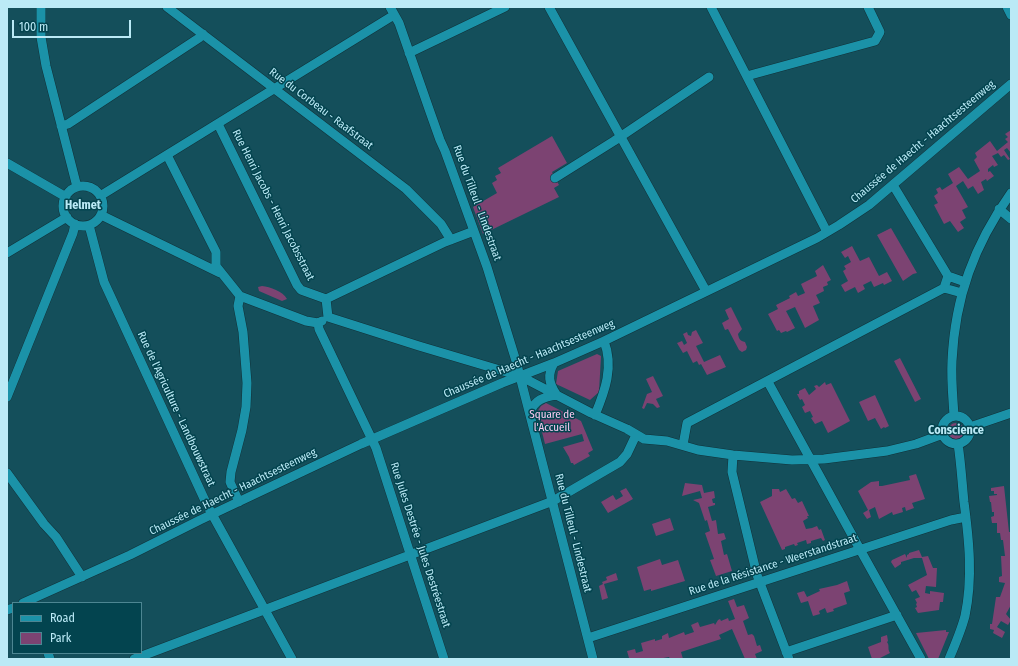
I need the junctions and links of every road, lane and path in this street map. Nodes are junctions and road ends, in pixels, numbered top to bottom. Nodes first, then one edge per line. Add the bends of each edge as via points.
1 (41, 7) edge
2 (505, 7) edge
3 (549, 7) edge
4 (711, 7) edge
5 (868, 7) edge
6 (1007, 7) edge
7 (172, 8) edge
8 (392, 11) edge
9 (1011, 15) edge
10 (203, 34) junction
11 (409, 53) junction
12 (747, 76) junction
13 (709, 77) dead end
14 (1011, 84) edge
15 (274, 88) junction
16 (218, 124) junction
17 (61, 126) junction
18 (621, 137) junction
19 (167, 155) junction
20 (7, 163) edge
21 (555, 178) dead end
22 (894, 185) junction
23 (77, 187) junction
24 (1011, 193) edge
25 (100, 196) junction
26 (66, 197) junction
27 (999, 209) junction
28 (101, 215) junction
29 (67, 217) junction
30 (1011, 219) edge
31 (75, 224) junction
32 (88, 226) junction
33 (474, 231) junction
34 (827, 232) junction
35 (451, 240) junction
36 (7, 253) edge
37 (224, 276) junction
38 (948, 276) junction
39 (965, 282) junction
40 (944, 288) junction
41 (706, 291) junction
42 (962, 293) junction
43 (240, 296) junction
44 (326, 299) junction
45 (328, 317) junction
46 (318, 323) junction
47 (604, 341) junction
48 (554, 363) junction
49 (487, 367) junction
50 (520, 376) junction
51 (768, 382) junction
52 (490, 388) junction
53 (557, 395) junction
54 (7, 397) edge
55 (530, 412) junction
56 (1011, 412) edge
57 (595, 415) junction
58 (954, 416) junction
59 (970, 427) junction
60 (943, 434) junction
61 (636, 435) junction
62 (372, 439) junction
63 (958, 444) junction
64 (683, 445) junction
65 (733, 456) junction
66 (811, 459) junction
67 (7, 473) edge
68 (553, 501) junction
69 (239, 502) junction
70 (212, 515) junction
71 (966, 517) junction
72 (860, 549) junction
73 (410, 555) junction
74 (82, 577) junction
75 (759, 582) junction
76 (26, 602) edge
77 (265, 610) junction
78 (896, 615) junction
79 (588, 638) junction
80 (787, 656) edge
81 (134, 659) edge
82 (292, 659) edge
83 (444, 659) edge
84 (593, 659) edge
85 (922, 659) edge
86 (949, 659) edge

1 - 17 street via 41,37
2 - 11 street
3 - 18 street
4 - 12 street
5 - 12 street via 880,32 875,42
6 - 9 street
7 - 10 street, Rue du Corbeau - Raafstraat
8 - 11 street, Rue du Tilleul - Lindestraat
8 - 15 street
10 - 15 street, Rue du Corbeau - Raafstraat
10 - 17 street via 68,124
11 - 33 street, Rue du Tilleul - Lindestraat
12 - 34 street
13 - 18 street
14 - 22 street, Chaussée de Haecht - Haachtsesteenweg
15 - 16 street
15 - 35 street, Rue du Corbeau - Raafstraat via 406,189 441,224
16 - 19 street
16 - 44 street, Rue Henri Jacobs - Henri Jacobsstraat via 297,285 301,290
17 - 23 street
18 - 21 street
18 - 41 street
19 - 25 street
19 - 37 street via 216,252 216,266
20 - 26 street
22 - 34 street, Chaussée de Haecht - Haachtsesteenweg via 869,205
22 - 38 street
23 - 25 street via 90,188
23 - 26 street
24 - 27 street
25 - 28 street via 103,206
26 - 29 street via 64,210
27 - 30 street
27 - 39 street
28 - 32 street
28 - 37 street
29 - 31 street
29 - 36 street
31 - 32 street
31 - 54 street
32 - 70 street, Rue de l'Agriculture - Landbouwstraat via 104,282
33 - 35 street
33 - 50 street, Rue du Tilleul - Lindestraat via 488,267
34 - 41 street, Chaussée de Haecht - Haachtsesteenweg
35 - 44 street
37 - 43 street
38 - 39 street
38 - 40 street
39 - 42 street
40 - 42 street
40 - 51 street
41 - 47 street, Chaussée de Haecht - Haachtsesteenweg
42 - 58 street via 953,345
43 - 46 street via 306,322
43 - 69 street via 238,306 246,355 246,395 242,430 230,482
44 - 45 street
45 - 46 street
45 - 49 street
46 - 62 street
47 - 48 street, Chaussée de Haecht - Haachtsesteenweg
47 - 57 street via 608,352 609,371
48 - 50 street, Chaussée de Haecht - Haachtsesteenweg
48 - 53 street via 550,384
49 - 50 street
49 - 52 street via 493,376
50 - 52 street, Chaussée de Haecht - Haachtsesteenweg
50 - 53 street
50 - 55 street, Rue du Tilleul - Lindestraat
51 - 64 street via 688,423
51 - 66 street
52 - 62 street, Chaussée de Haecht - Haachtsesteenweg
53 - 55 street via 537,401
53 - 57 street
55 - 68 street, Rue du Tilleul - Lindestraat
56 - 59 street
57 - 61 street
58 - 59 street via 962,417
58 - 60 street via 944,423
59 - 63 street via 968,438
60 - 63 street via 950,443
60 - 66 street via 887,451
61 - 64 street
61 - 68 street via 620,462
62 - 69 street, Chaussée de Haecht - Haachtsesteenweg
62 - 73 street, Rue Jules Destrée - Jules Destréestraat
63 - 71 street
64 - 65 street
65 - 66 street
65 - 75 street via 732,472
66 - 72 street
67 - 74 street via 56,537
68 - 73 street
68 - 79 street, Rue du Tilleul - Lindestraat
69 - 70 street, Chaussée de Haecht - Haachtsesteenweg
70 - 74 street, Chaussée de Haecht - Haachtsesteenweg
70 - 77 street, Rue de l'Agriculture - Landbouwstraat
71 - 72 street, Rue de la Résistance - Weerstandstraat
71 - 86 street via 970,565 965,615
72 - 75 street, Rue de la Résistance - Weerstandstraat
72 - 78 street
73 - 77 street
73 - 83 street, Rue Jules Destrée - Jules Destréestraat
74 - 76 street, Chaussée de Haecht - Haachtsesteenweg
75 - 79 street, Rue de la Résistance - Weerstandstraat
75 - 80 street
77 - 81 street
77 - 82 street, Rue de l'Agriculture - Landbouwstraat
78 - 80 street
78 - 85 street
79 - 84 street, Rue du Tilleul - Lindestraat

